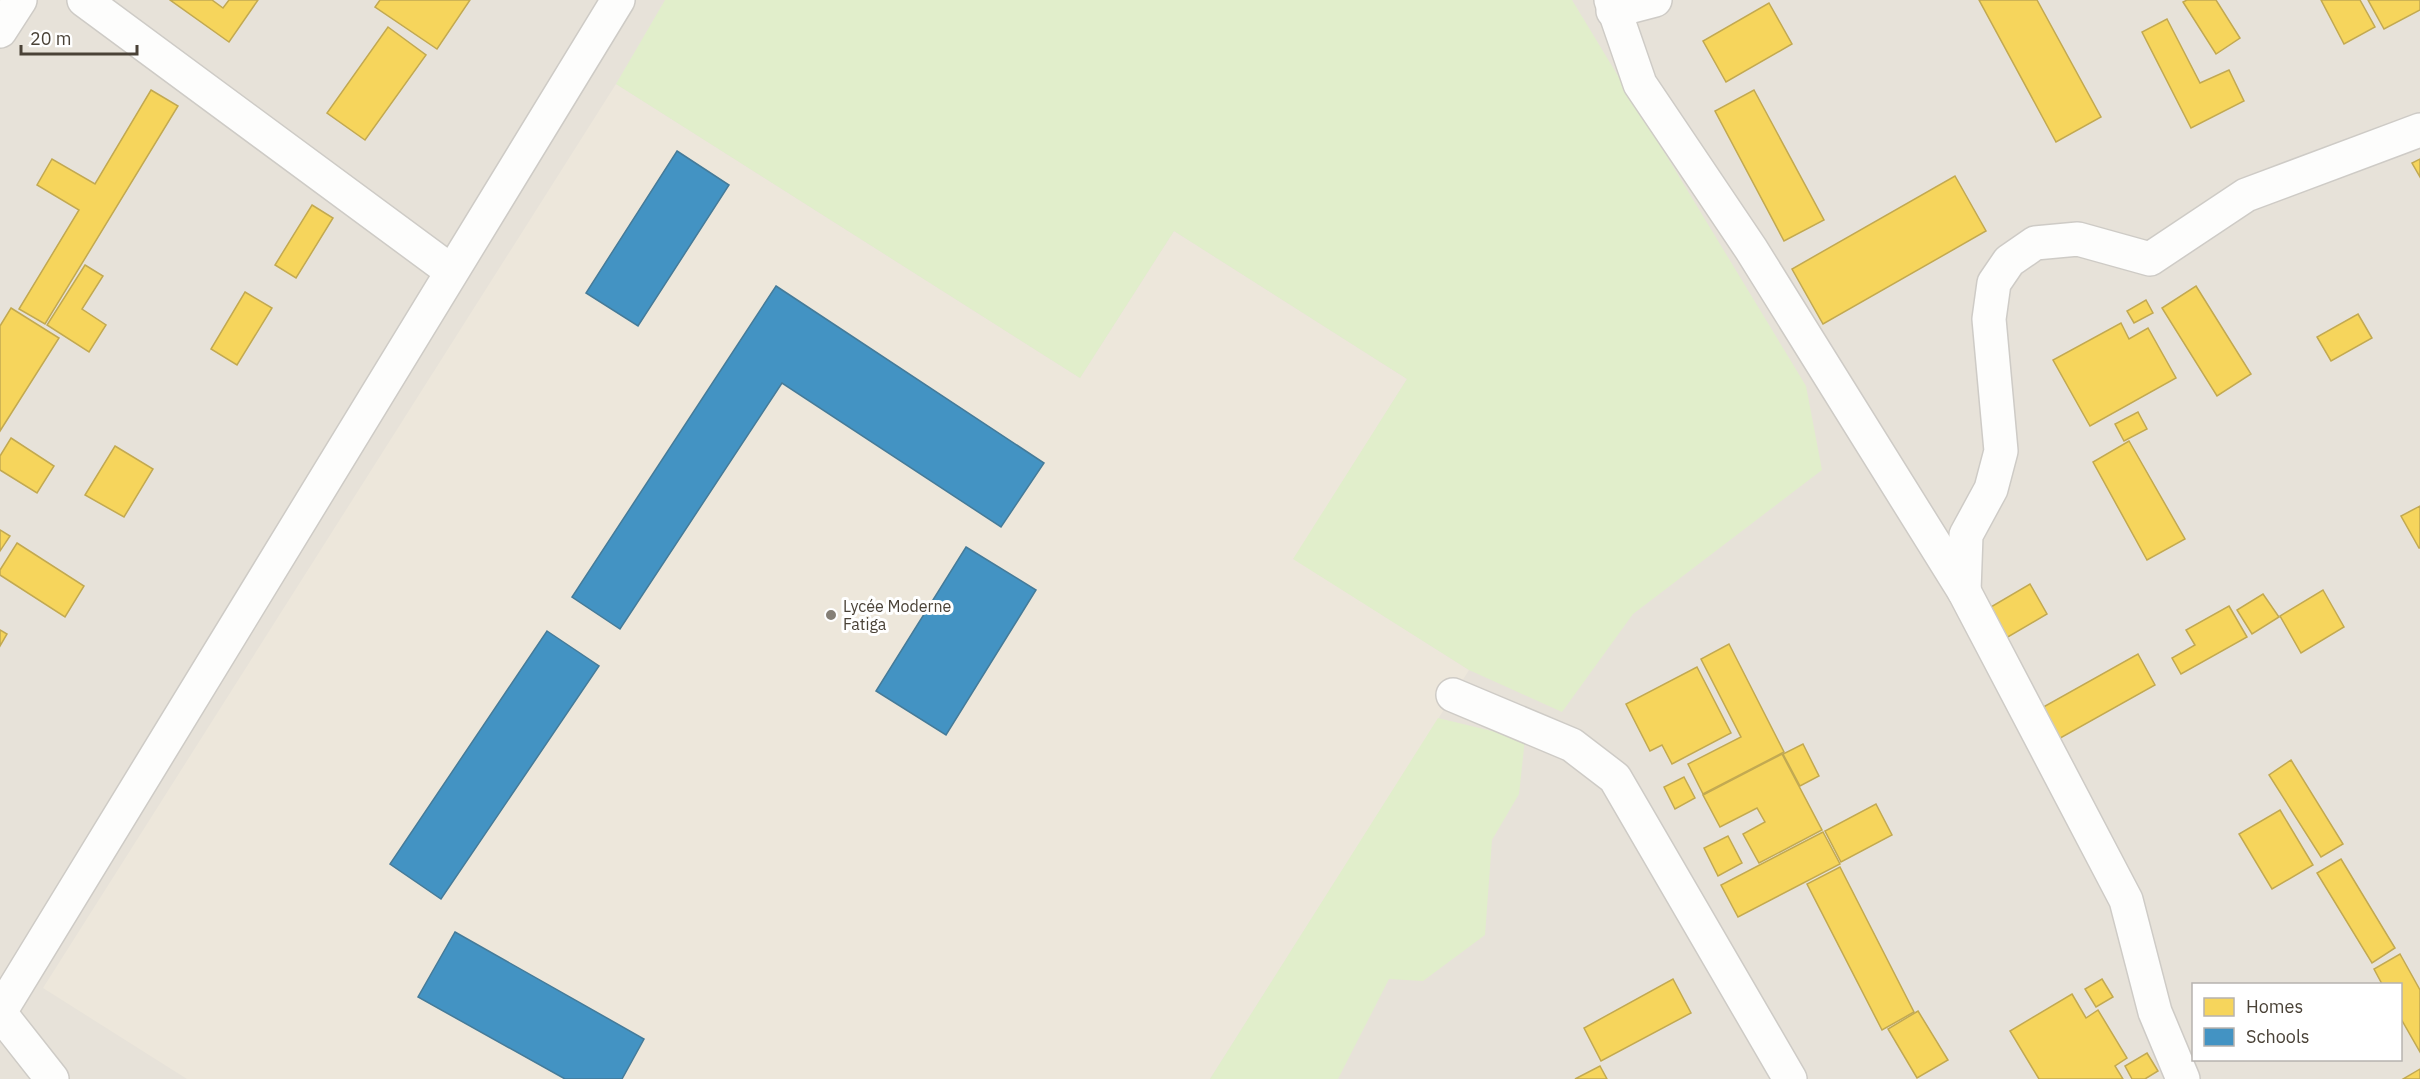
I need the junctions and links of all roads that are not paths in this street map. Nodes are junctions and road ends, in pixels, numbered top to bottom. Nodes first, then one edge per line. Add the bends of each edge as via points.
1 (20, 0) edge
2 (84, 0) edge
3 (618, 0) edge
4 (1655, 0) edge
5 (1612, 6) edge
6 (0, 31) edge
7 (2420, 130) edge
8 (451, 271) junction
9 (1964, 591) junction
10 (1454, 695) dead end
11 (0, 1012) edge
12 (52, 1079) edge
13 (1790, 1079) edge
14 (2183, 1079) edge

1 - 6 street
2 - 8 street
3 - 8 street
4 - 5 street
5 - 9 street via 1640,84 1751,249
7 - 9 street via 2246,195 2150,260 2078,239 2036,243 2009,261 1994,283 1989,318 2001,451 1991,489 1966,535
8 - 11 street
9 - 14 street via 2126,900 2155,1012
10 - 13 street via 1572,745 1615,778
11 - 12 street

